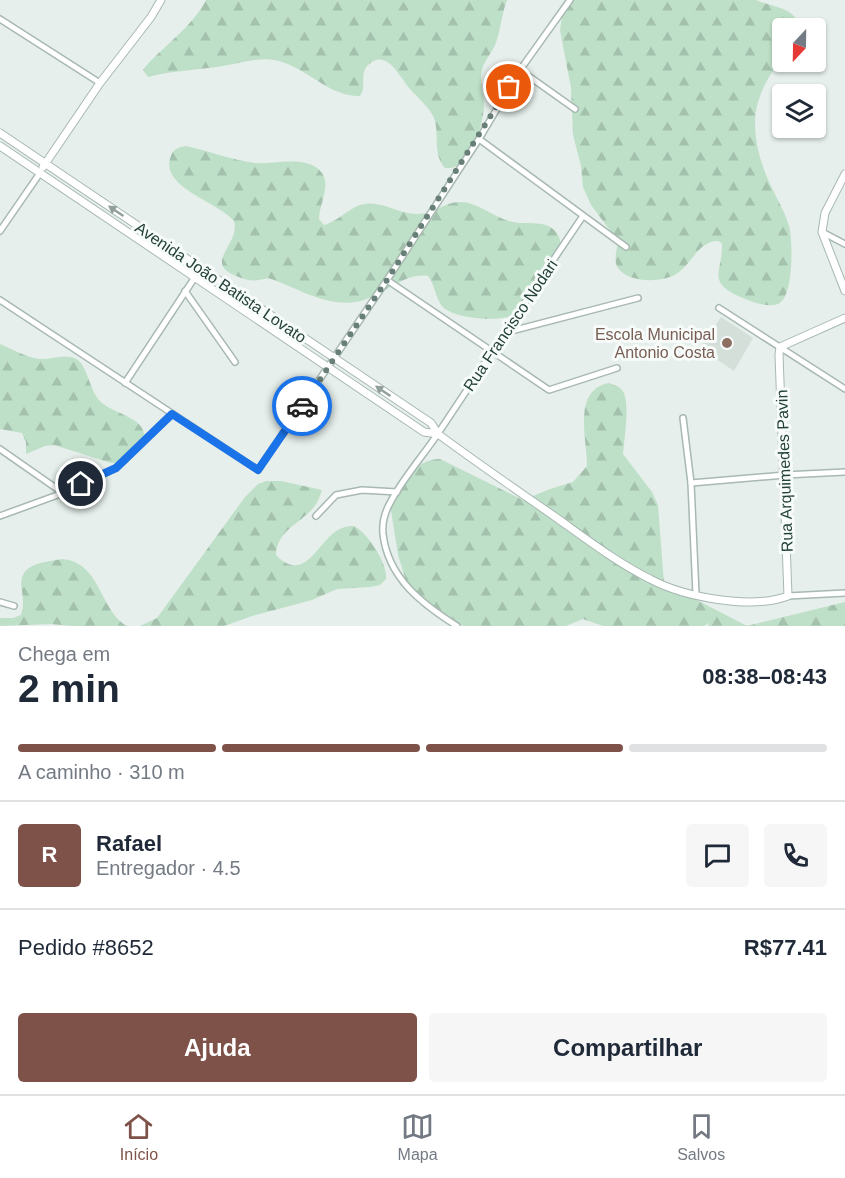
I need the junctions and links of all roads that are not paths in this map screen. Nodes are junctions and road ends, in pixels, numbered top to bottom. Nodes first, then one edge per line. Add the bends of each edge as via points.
1 (161, 0) edge
2 (570, 0) edge
3 (0, 19) edge
4 (520, 70) junction
5 (100, 83) junction
6 (575, 109) dead end
7 (0, 133) edge
8 (478, 139) junction
9 (0, 146) edge
10 (46, 164) junction
11 (40, 173) junction
12 (845, 174) edge
13 (583, 216) junction
14 (0, 231) edge
15 (822, 232) junction
16 (845, 244) edge
17 (626, 248) dead end
18 (201, 268) junction
19 (195, 277) junction
20 (387, 280) junction
21 (185, 291) junction
22 (845, 291) edge
23 (638, 298) dead end
24 (0, 300) edge
25 (719, 308) dead end
26 (845, 318) edge
27 (504, 333) junction
28 (780, 347) junction
29 (491, 351) junction
30 (334, 358) junction
31 (235, 362) dead end
32 (329, 367) junction
33 (616, 368) dead end
34 (125, 383) junction
35 (845, 389) edge
36 (172, 414) junction
37 (683, 418) dead end
38 (438, 434) junction
39 (0, 449) edge
40 (845, 472) edge
41 (785, 475) junction
42 (691, 483) junction
43 (397, 492) junction
44 (63, 493) junction
45 (0, 516) edge
46 (316, 516) dead end
47 (845, 592) edge
48 (696, 594) junction
49 (788, 596) junction
50 (0, 602) edge
51 (14, 606) dead end
52 (457, 626) edge

1 - 5 street
2 - 4 street
3 - 5 street
4 - 6 street
4 - 8 street
5 - 10 street
7 - 10 street, Avenida João Batista Lovato
8 - 13 street
8 - 20 street
9 - 11 street, Avenida João Batista Lovato
10 - 11 street
18 -> 10 street, Avenida João Batista Lovato
11 - 14 street
11 - 19 street, Avenida João Batista Lovato
12 - 15 street via 825,213
13 - 17 street
13 - 27 street, Rua Francisco Nodari
15 - 16 street
15 - 22 street
18 - 19 street
18 - 30 street, Avenida João Batista Lovato
19 - 21 street
19 - 32 street, Avenida João Batista Lovato
20 - 29 street
20 - 30 street
21 - 31 street
21 - 34 street
23 - 27 street
24 - 34 street
25 - 28 street
26 - 28 street
27 - 29 street, Rua Francisco Nodari
28 - 35 street
28 - 41 street, Rua Arquimedes Pavin
29 - 33 street via 549,390
29 - 38 street, Rua Francisco Nodari
30 - 32 street
38 -> 30 street, Avenida João Batista Lovato via 431,423
32 - 36 street via 258,470
32 - 38 street, Avenida João Batista Lovato via 424,432
34 - 36 street
36 - 44 street via 116,468
37 - 42 street
38 - 43 street, Rua Francisco Nodari
38 - 48 street, Avenida João Batista Lovato via 598,548 650,579
39 - 44 street
40 - 41 street
41 - 42 street
41 - 49 street, Rua Arquimedes Pavin
42 - 48 street
43 - 46 street via 362,490 336,495
43 - 52 street, Rua Francisco Nodari via 384,517 387,550 401,580 415,597
44 - 45 street
47 - 49 street
48 - 49 street, Avenida João Batista Lovato via 764,601
50 - 51 street

